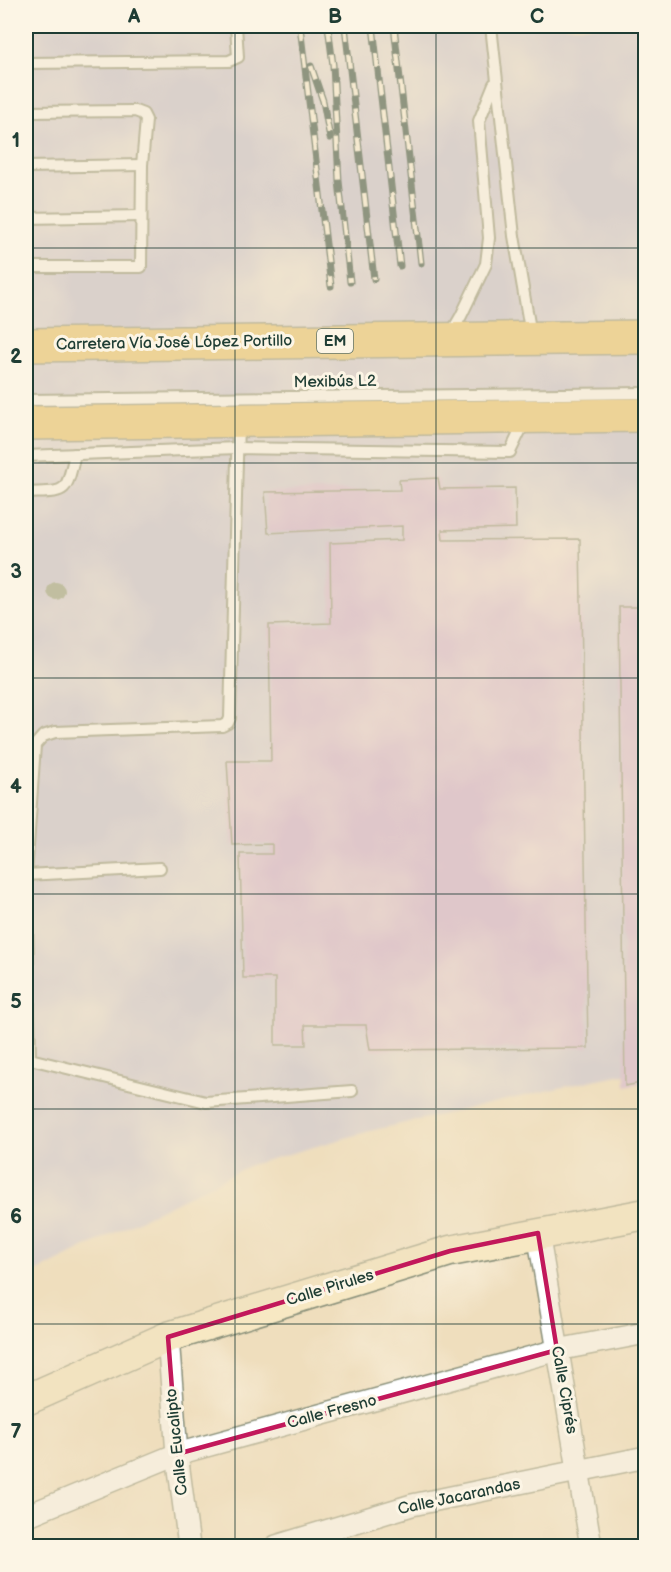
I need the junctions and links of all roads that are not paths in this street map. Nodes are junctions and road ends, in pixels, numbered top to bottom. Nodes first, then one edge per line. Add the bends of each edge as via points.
1 (236, 26) edge
2 (491, 26) edge
3 (26, 63) edge
4 (496, 81) junction
5 (26, 112) edge
6 (142, 165) junction
7 (26, 167) edge
8 (141, 216) junction
9 (26, 218) edge
10 (26, 267) edge
11 (645, 337) edge
12 (532, 338) junction
13 (447, 339) junction
14 (26, 345) edge
15 (645, 393) edge
16 (26, 400) edge
17 (645, 415) edge
18 (26, 423) edge
19 (237, 434) junction
20 (75, 454) junction
21 (26, 456) edge
22 (26, 492) edge
23 (160, 868) dead end
24 (26, 875) edge
25 (28, 1059) edge
26 (352, 1091) dead end
27 (645, 1214) edge
28 (538, 1233) junction
29 (645, 1334) edge
30 (168, 1337) junction
31 (557, 1350) junction
32 (26, 1400) edge
33 (177, 1454) junction
34 (645, 1457) edge
35 (579, 1471) junction
36 (26, 1516) edge
37 (189, 1546) edge
38 (276, 1546) edge
39 (591, 1546) edge

1 - 3 lane via 238,57 230,62
2 - 4 lane
4 - 12 lane via 514,236
4 - 13 lane via 479,121 489,238 486,264
5 - 6 lane via 143,114 146,120
6 - 7 lane
6 - 8 lane
8 - 9 lane
8 - 10 lane via 141,267
11 - 12 main road, Carretera Vía José López Portillo / EM
12 - 13 main road, Carretera Vía José López Portillo / EM
13 - 14 main road, Carretera Vía José López Portillo / EM
15 - 16 lane, Mexibús L2
17 - 19 main road via 528,416
18 - 19 main road
19 - 20 lane
19 - 24 lane via 228,723 55,732 43,736 35,745
20 - 21 lane
20 - 22 lane via 64,489
23 - 24 lane
24 - 25 lane
25 - 26 lane via 206,1102
27 - 28 main road, Calle Pirules
28 - 30 main road, Calle Pirules via 450,1251
28 - 31 street, Calle Ciprés
29 - 31 street, Calle Fresno
30 - 32 main road, Calle Pirules
30 - 33 street, Calle Eucalipto
31 - 33 street, Calle Fresno
31 - 35 street, Calle Ciprés
33 - 36 street, Calle Fresno
33 - 37 street, Calle Eucalipto
34 - 35 street, Calle Jacarandas
35 - 38 street, Calle Jacarandas via 412,1505
35 - 39 street, Calle Ciprés

